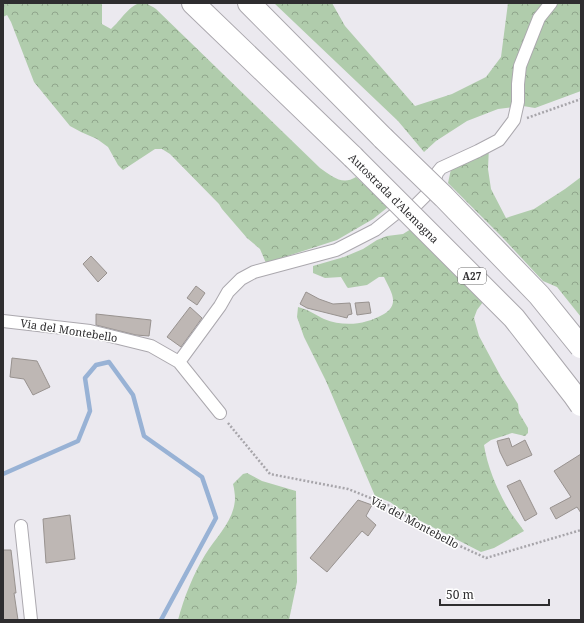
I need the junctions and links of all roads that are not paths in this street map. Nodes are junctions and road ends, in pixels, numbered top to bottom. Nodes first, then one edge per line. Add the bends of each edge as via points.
1 (193, 3) edge
2 (249, 3) edge
3 (551, 3) edge
4 (3, 321) edge
5 (581, 347) edge
6 (179, 362) junction
7 (581, 405) edge
8 (220, 413) road end
9 (20, 526) dead end
10 (31, 620) edge

1 - 7 highway, Autostrada d'Alemagna / A27, bridge via 353,157 514,318
2 - 5 highway, bridge via 444,197 538,295
3 - 6 street via 539,18 520,66 514,120 499,140 441,168 432,189 411,210 395,214 375,230 336,250 254,272 241,279 228,292
4 - 6 street, Via del Montebello via 90,331 151,346
6 - 8 street, Via del Montebello
9 - 10 street

